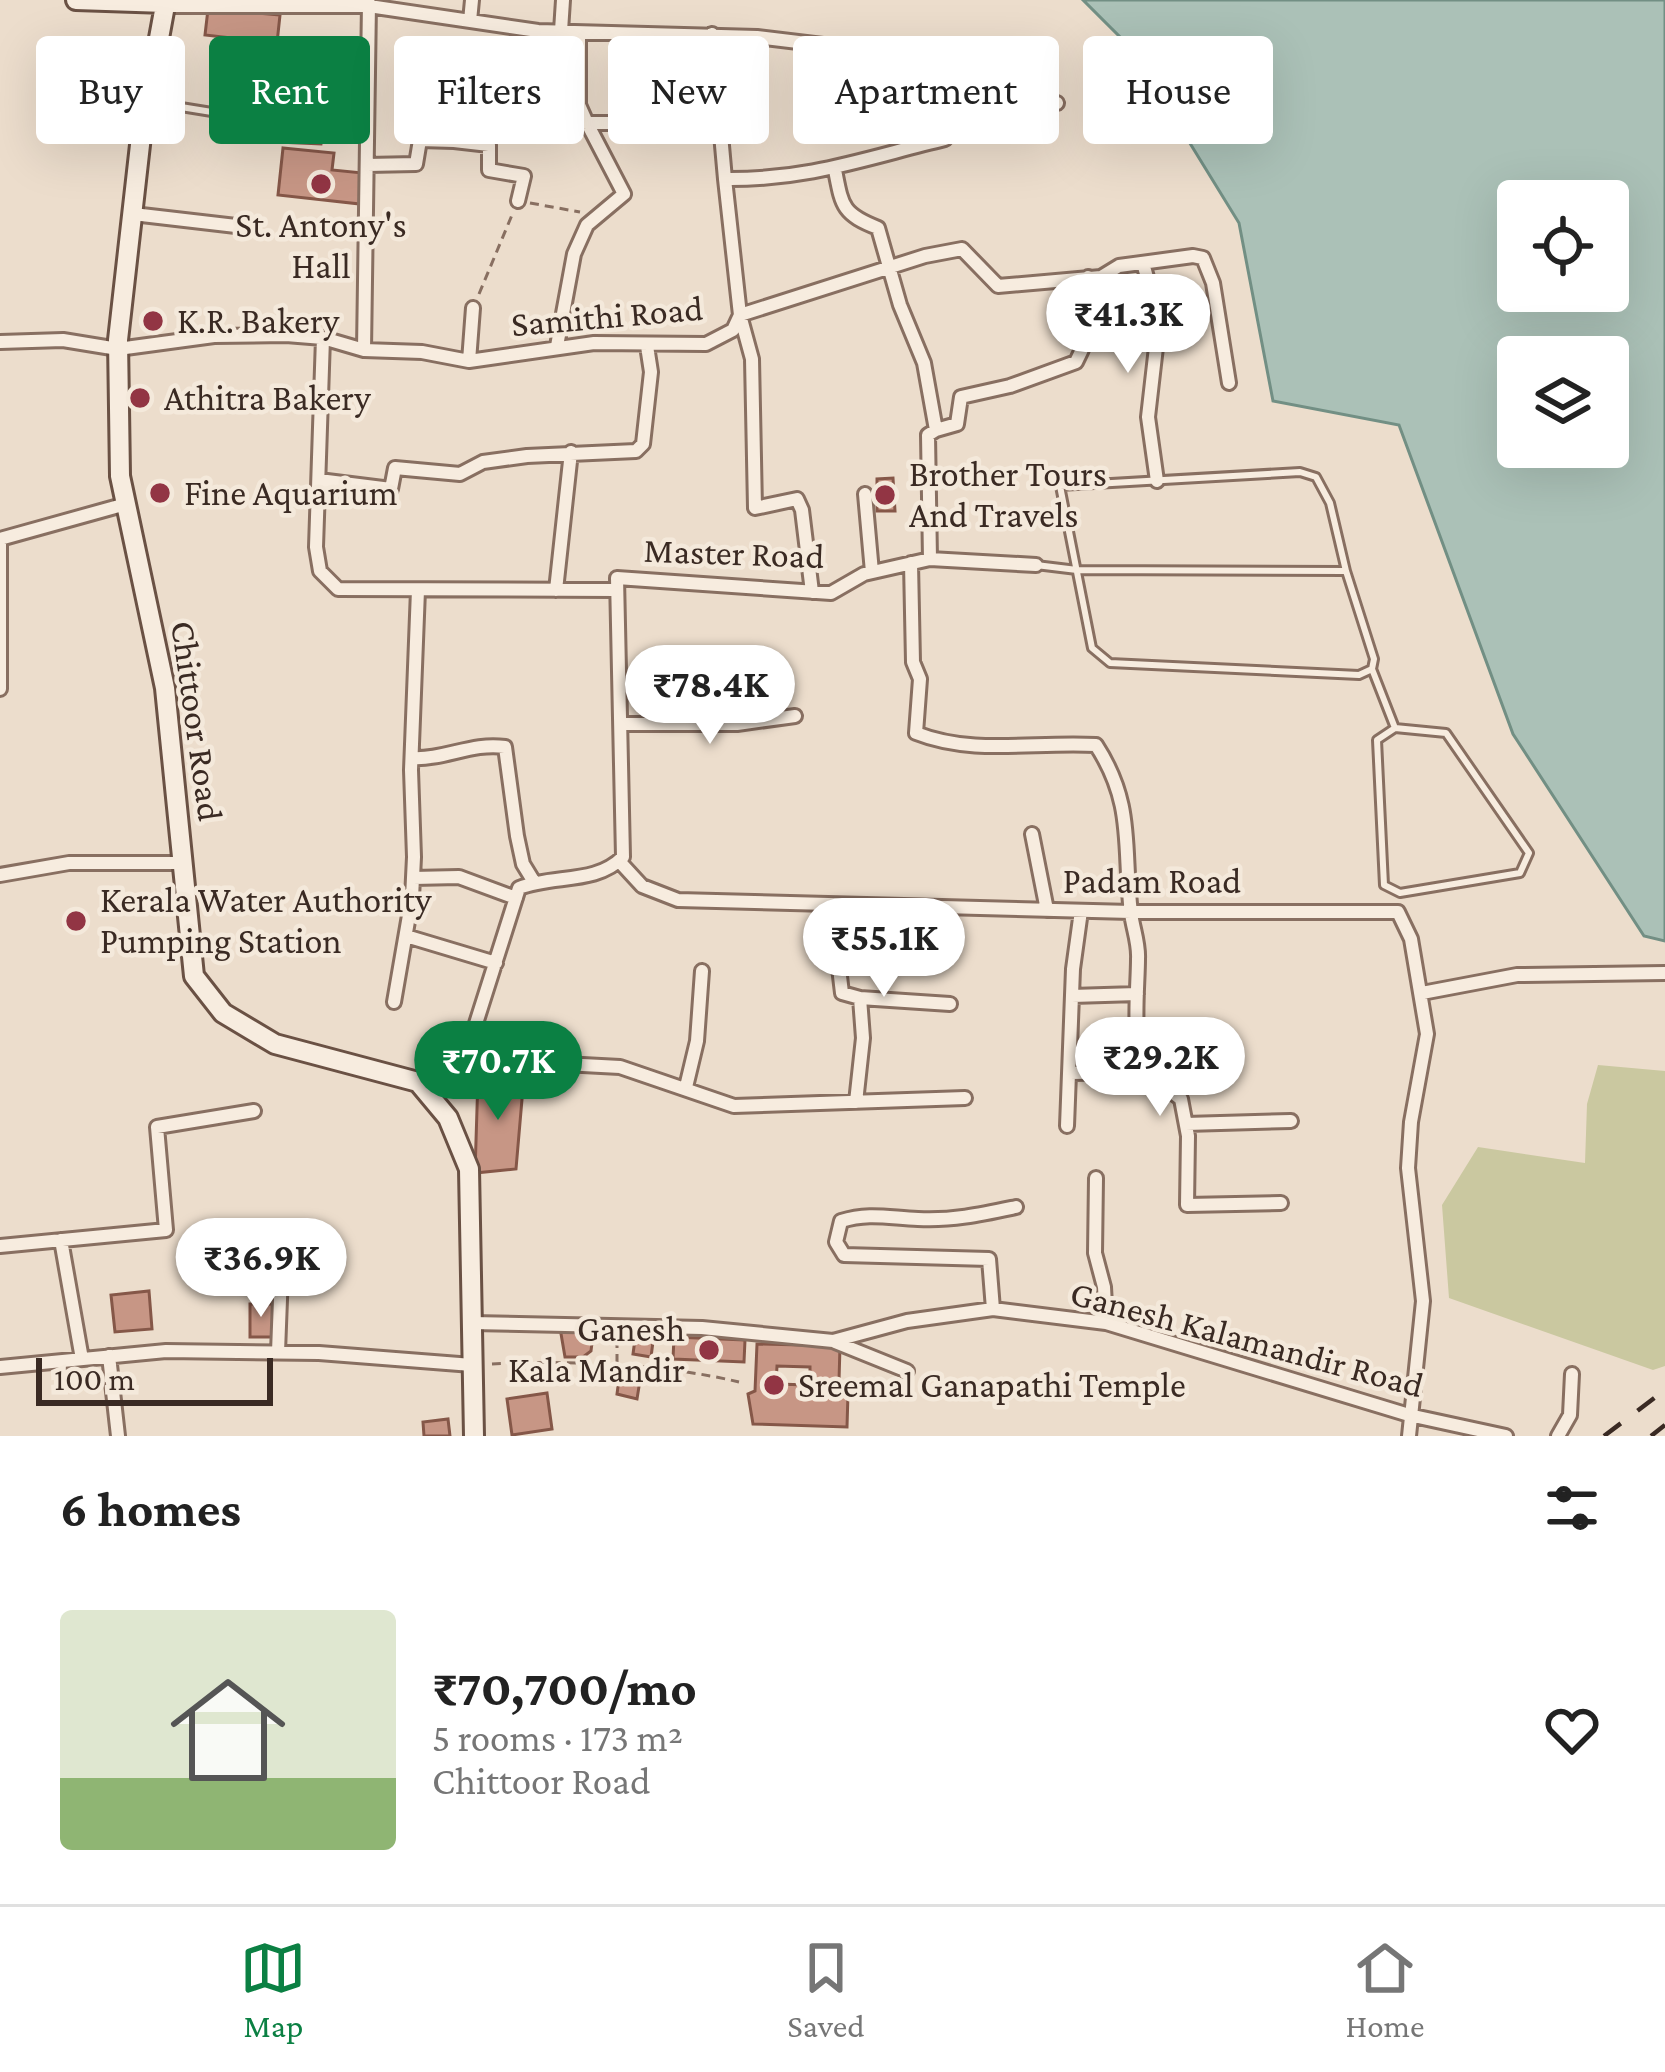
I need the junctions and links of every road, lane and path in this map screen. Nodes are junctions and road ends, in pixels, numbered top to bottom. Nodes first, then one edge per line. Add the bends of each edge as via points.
1 (76, 0) edge
2 (472, 0) edge
3 (563, 0) edge
4 (166, 3) edge
5 (369, 3) edge
6 (470, 21) junction
7 (562, 31) junction
8 (712, 34) joint
9 (160, 36) edge
10 (793, 41) edge
11 (586, 123) junction
12 (608, 123) edge
13 (142, 144) edge
14 (419, 144) edge
15 (480, 144) edge
16 (722, 144) edge
17 (927, 144) edge
18 (367, 165) junction
19 (835, 170) junction
20 (725, 179) junction
21 (518, 201) junction
22 (133, 214) junction
23 (599, 215) junction
24 (236, 226) dead end
25 (1143, 263) junction
26 (889, 269) junction
27 (1088, 277) junction
28 (473, 308) joint
29 (740, 314) junction
30 (323, 338) junction
31 (0, 342) edge
32 (557, 346) junction
33 (647, 346) junction
34 (118, 349) junction
35 (364, 350) junction
36 (469, 361) junction
37 (1229, 383) dead end
38 (936, 430) junction
39 (572, 452) junction
40 (319, 480) junction
41 (1157, 481) junction
42 (865, 494) dead end
43 (126, 504) junction
44 (930, 559) junction
45 (911, 563) junction
46 (1036, 565) joint
47 (1077, 570) junction
48 (1346, 571) junction
49 (872, 572) junction
50 (418, 590) junction
51 (556, 590) junction
52 (617, 590) junction
53 (812, 592) junction
54 (0, 614) edge
55 (1372, 669) junction
56 (0, 689) edge
57 (795, 716) dead end
58 (621, 724) junction
59 (1395, 728) junction
60 (412, 758) junction
61 (1032, 834) dead end
62 (619, 861) junction
63 (182, 863) junction
64 (0, 874) edge
65 (413, 878) junction
66 (534, 882) junction
67 (516, 898) junction
68 (838, 904) junction
69 (1047, 910) junction
70 (1081, 911) junction
71 (1131, 912) junction
72 (406, 936) junction
73 (496, 963) junction
74 (702, 971) dead end
75 (1665, 973) edge
76 (1422, 993) junction
77 (1137, 994) junction
78 (1072, 996) junction
79 (860, 998) junction
80 (394, 1002) dead end
81 (950, 1004) dead end
82 (460, 1062) junction
83 (1070, 1072) junction
84 (1147, 1072) junction
85 (418, 1082) junction
86 (686, 1087) junction
87 (964, 1098) dead end
88 (856, 1102) junction
89 (254, 1112) dead end
90 (1291, 1120) dead end
91 (1186, 1124) junction
92 (1066, 1126) dead end
93 (1096, 1178) dead end
94 (1281, 1203) dead end
95 (1016, 1207) dead end
96 (61, 1240) junction
97 (0, 1246) edge
98 (281, 1273) dead end
99 (993, 1309) junction
100 (472, 1323) junction
101 (1106, 1323) junction
102 (617, 1328) junction
103 (833, 1341) junction
104 (278, 1352) junction
105 (109, 1356) junction
106 (82, 1359) junction
107 (472, 1365) junction
108 (0, 1366) edge
109 (617, 1367) junction
110 (907, 1371) dead end
111 (1572, 1374) dead end
112 (739, 1382) dead end
113 (1409, 1414) junction
114 (118, 1436) edge
115 (474, 1436) edge
116 (1409, 1436) edge
117 (1506, 1436) edge
118 (1558, 1436) edge

1 - 4 main road
2 - 6 street
3 - 7 street
4 - 5 street
4 - 9 main road, Chittoor Road
5 - 6 street
5 - 18 street
6 - 7 street
7 - 8 street
7 - 11 street via 579,37
8 - 10 street
11 - 12 street
11 - 23 street via 624,194
13 - 22 main road, Chittoor Road
14 - 18 street via 416,164
15 - 21 street via 489,145 489,170 524,176
16 - 20 street, Samithi Road
17 - 19 street
18 - 35 street
19 - 20 street
19 - 26 street via 842,205 878,228
20 - 29 street, Samithi Road
21 - 23 path
21 - 28 path
22 - 24 street
22 - 34 main road, Chittoor Road
23 - 32 street via 574,254
25 - 27 street
25 - 37 street via 1203,258
25 - 41 street via 1159,321 1148,416
26 - 27 street via 962,249 998,286
26 - 29 street
26 - 38 street via 924,363
27 - 38 street via 1089,336 1076,362 961,397 957,424
28 - 36 street
29 - 33 street, Samithi Road via 734,330 706,344
29 - 53 street via 752,359 755,508 797,499
30 - 34 street, Samithi Road via 214,336
30 - 35 street, Samithi Road
30 - 40 street
31 - 34 street, Samithi Road
32 - 33 street, Samithi Road
32 - 36 street, Samithi Road
33 - 39 street via 643,444 636,451
34 - 43 main road, Chittoor Road
35 - 36 street, Samithi Road
38 - 44 street via 928,435
39 - 40 street via 483,463 460,474 395,469 392,488
39 - 51 street
40 - 50 street via 320,571 338,589
41 - 47 lane via 1060,487
41 - 48 lane via 1316,477
42 - 49 street
43 - 54 street via 0,539
43 - 63 main road, Chittoor Road via 165,688
44 - 45 street, Master Road
44 - 46 street, Master Road
45 - 49 street, Master Road
45 - 71 street via 916,733 988,747 1096,745 1115,774 1128,832
46 - 47 lane
47 - 48 lane
47 - 55 lane via 1091,648 1110,663 1359,675
48 - 55 lane
49 - 53 street, Master Road via 831,593
50 - 51 street
50 - 60 street
51 - 52 street
52 - 53 street, Master Road via 617,578
52 - 58 street, Master Road
54 - 56 street
55 - 59 lane
57 - 58 street
58 - 62 street, Master Road
59 - 59 lane via 1446,734 1529,854 1520,873 1400,893 1384,885 1377,740
60 - 65 street
60 - 66 street via 505,747 517,836
61 - 69 street
62 - 66 street via 609,871
62 - 68 street, Padam Road via 642,886 678,901
63 - 64 street via 69,863
63 - 85 main road, Chittoor Road via 194,976 223,1013 275,1044
65 - 67 street via 459,877
65 - 72 street
66 - 67 street via 519,887
67 - 73 street
68 - 69 street, Padam Road
68 - 79 street via 842,993
69 - 70 street, Padam Road
70 - 71 street, Padam Road
70 - 78 street
71 - 76 street, Padam Road via 1398,912
71 - 77 street
72 - 73 street
72 - 80 street
73 - 82 street
74 - 86 street
75 - 76 street via 1517,975
76 - 113 street, Padam Road via 1427,1034 1408,1168 1423,1301
77 - 78 street
77 - 84 street
78 - 83 street
79 - 81 street
79 - 88 street
82 - 85 street via 445,1078
82 - 86 street via 620,1067
83 - 84 street
83 - 92 street
84 - 91 street via 1181,1099
85 - 100 main road via 448,1118 470,1169
86 - 88 street via 734,1106
87 - 88 street
89 - 96 street via 157,1127 166,1230
90 - 91 street
91 - 94 street via 1187,1205
93 - 101 street via 1095,1253
95 - 99 street via 920,1220 867,1213 841,1221 836,1242 844,1256 989,1259
96 - 97 street
96 - 106 street
98 - 104 street
99 - 101 street, Ganesh Kalamandir Road
99 - 103 street, Ganesh Kalamandir Road
100 - 102 street, Ganesh Kalamandir Road
100 - 107 main road
101 - 113 street, Ganesh Kalamandir Road
102 - 103 street, Ganesh Kalamandir Road
102 - 109 path
103 - 110 street
104 - 105 street
104 - 107 street
105 - 106 street
105 - 114 street
106 - 108 street
107 - 109 path
107 - 115 main road
109 - 112 path
111 - 118 street via 1570,1415
113 - 116 street, Padam Road
113 - 117 street, Ganesh Kalamandir Road

